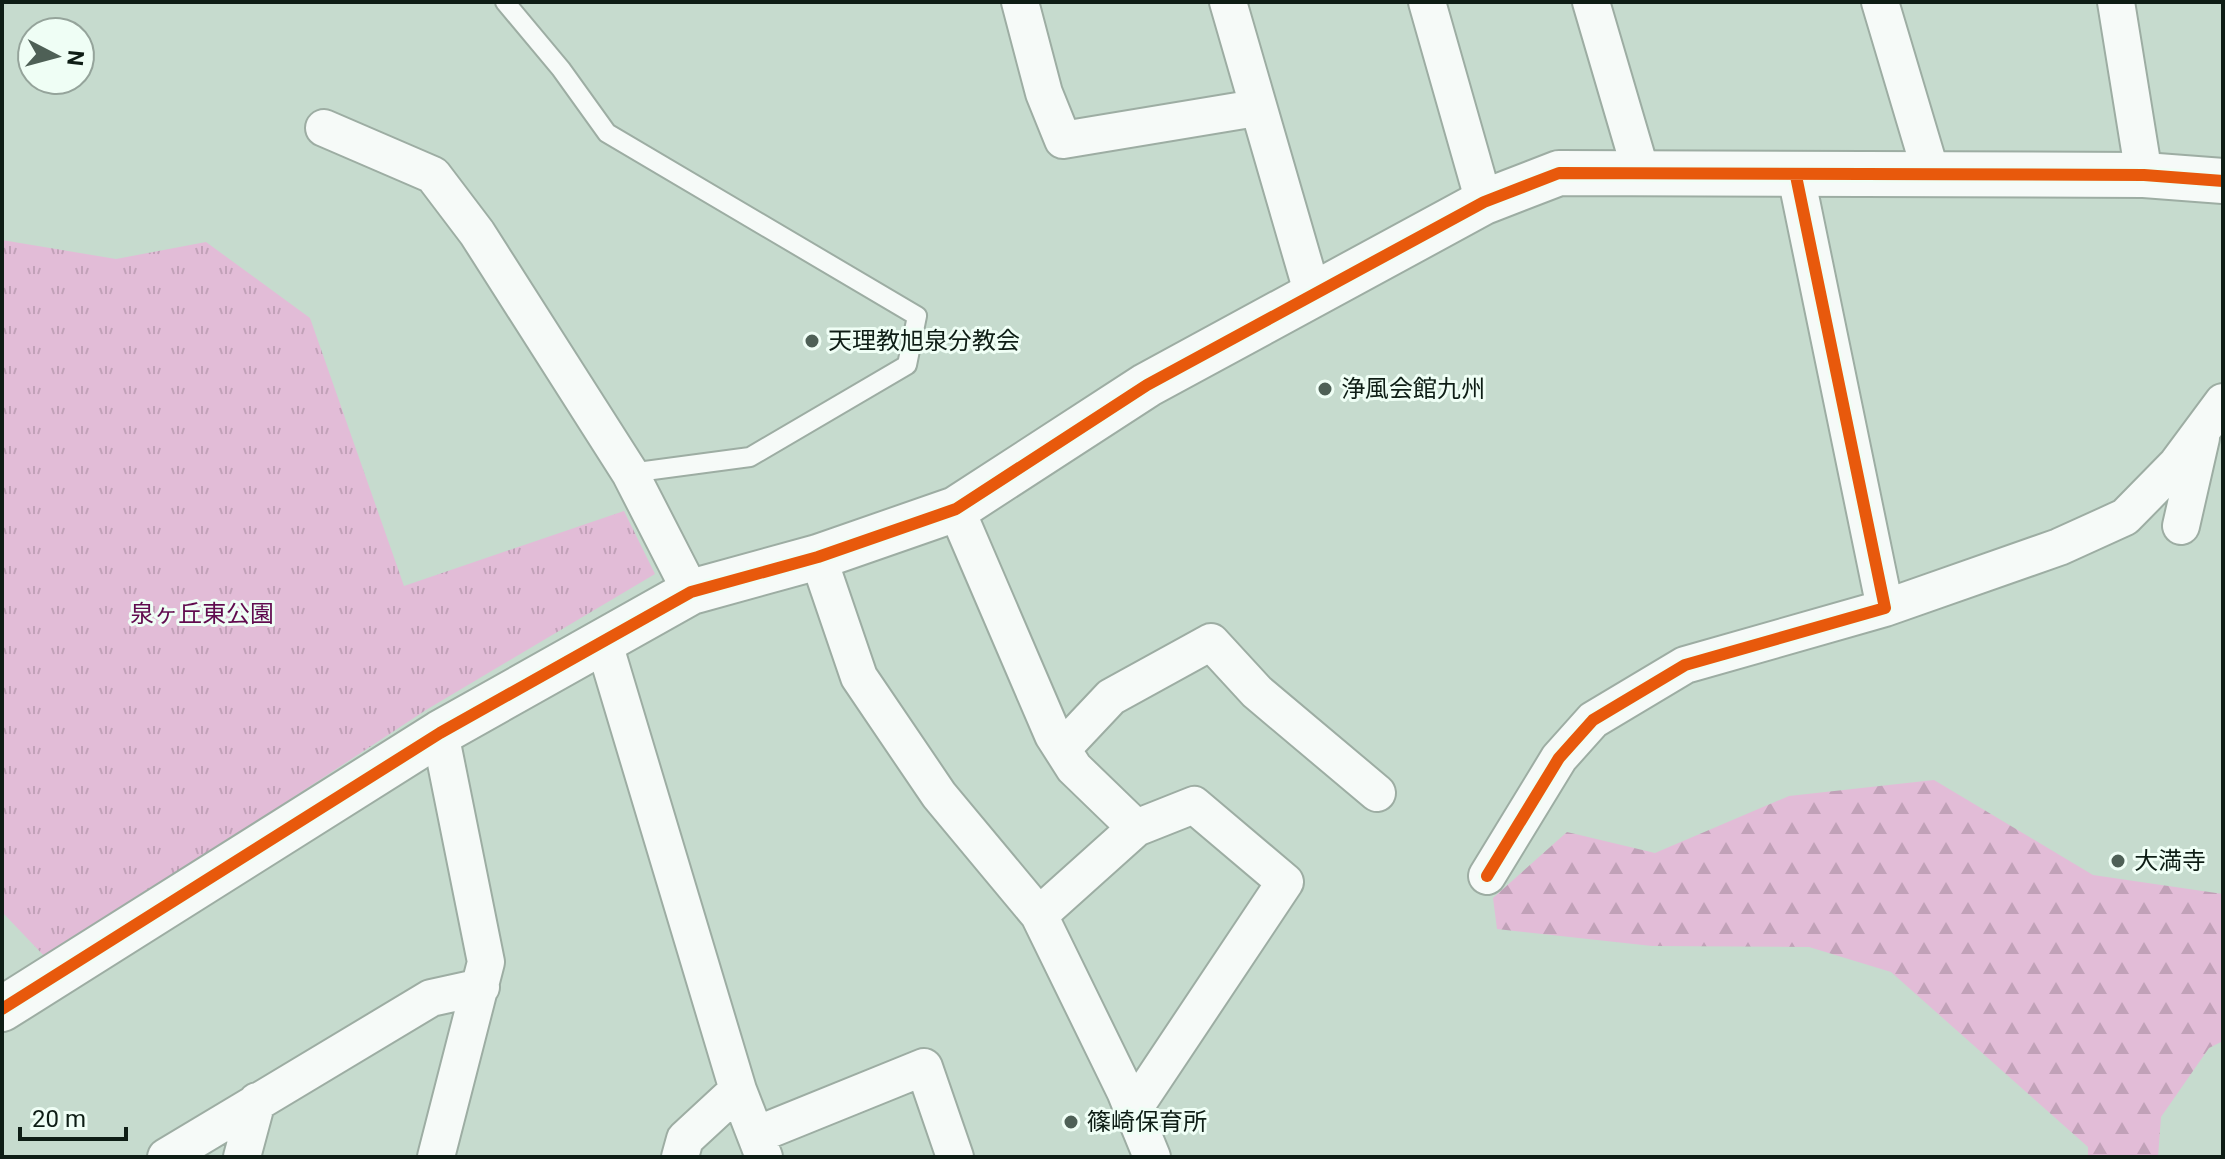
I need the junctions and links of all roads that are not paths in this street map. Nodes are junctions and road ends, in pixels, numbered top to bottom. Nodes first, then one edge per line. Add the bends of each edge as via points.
1 (505, 2) edge
2 (1020, 2) edge
3 (1228, 2) edge
4 (1427, 2) edge
5 (1591, 2) edge
6 (1880, 2) edge
7 (2116, 2) edge
8 (1256, 108) junction
9 (324, 128) dead end
10 (1641, 172) junction
11 (1931, 173) junction
12 (2144, 175) junction
13 (1796, 176) junction
14 (2223, 181) edge
15 (1484, 202) junction
16 (1313, 295) junction
17 (2213, 416) edge
18 (630, 473) junction
19 (956, 509) junction
20 (2181, 526) dead end
21 (818, 557) junction
22 (691, 592) junction
23 (1885, 608) junction
24 (603, 640) junction
25 (440, 733) junction
26 (1062, 749) junction
27 (1377, 793) dead end
28 (1136, 828) junction
29 (1487, 876) dead end
30 (1039, 915) junction
31 (481, 987) junction
32 (2, 1009) edge
33 (738, 1090) junction
34 (257, 1101) junction
35 (1133, 1110) junction
36 (760, 1146) edge
37 (166, 1157) edge
38 (242, 1157) edge
39 (436, 1157) edge
40 (680, 1157) edge
41 (955, 1157) edge
42 (1152, 1157) edge

1 - 18 lane via 607,133 917,316 907,365 750,457
2 - 8 street via 1044,93 1063,140
3 - 8 street
4 - 15 street
5 - 10 street
6 - 11 street
7 - 12 street
8 - 16 street
9 - 18 street via 433,175 477,233
10 - 13 street
10 - 15 street via 1559,173
11 - 12 street
11 - 13 street
12 - 14 street
13 - 23 street
15 - 16 street
16 - 19 street via 1147,385
17 - 20 street
17 - 23 street via 2177,464 2125,517 2059,547
18 - 22 street
19 - 21 street
19 - 26 street
21 - 22 street
21 - 30 street via 859,677 939,795
22 - 24 street
23 - 29 street via 1685,665 1593,720 1559,758
24 - 25 street
24 - 33 street
25 - 31 street via 486,962
25 - 32 street
26 - 27 street via 1111,697 1211,642 1257,692
26 - 28 street via 1074,768
28 - 30 street
28 - 35 street via 1194,805 1285,882
30 - 35 street
31 - 34 street via 431,998
31 - 39 street
33 - 36 street
33 - 40 street via 685,1139
34 - 37 street
34 - 38 street
35 - 42 street
36 - 41 street via 924,1067

